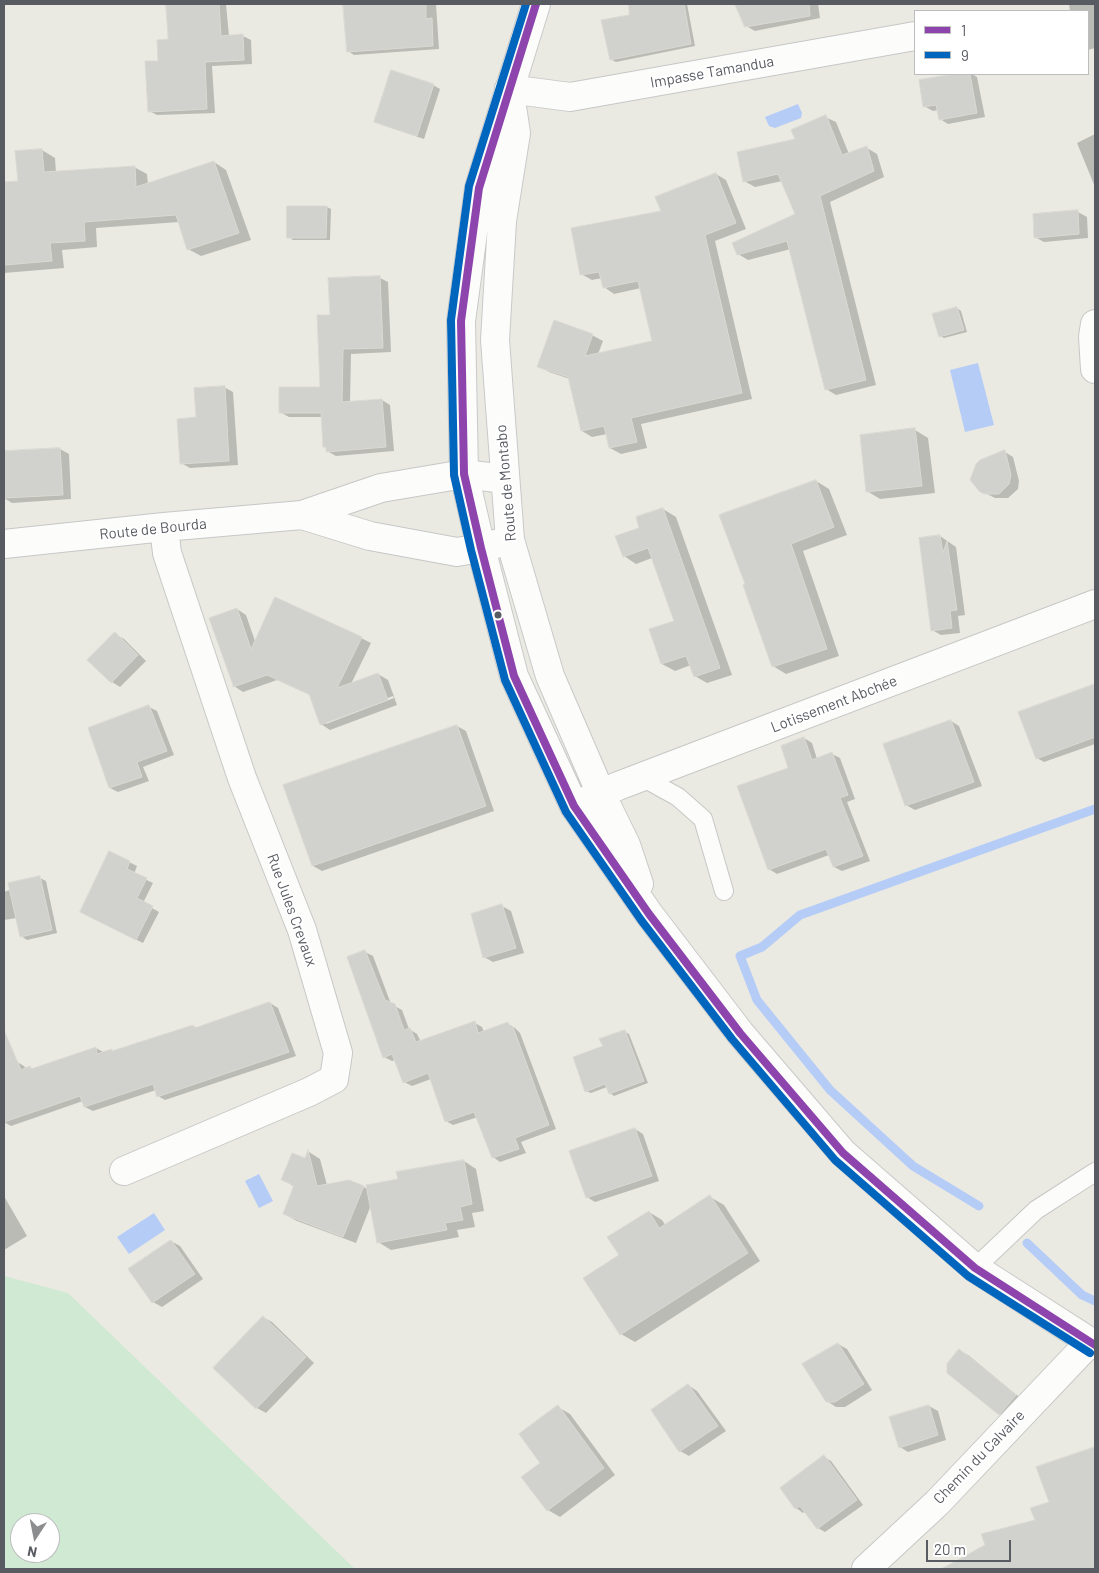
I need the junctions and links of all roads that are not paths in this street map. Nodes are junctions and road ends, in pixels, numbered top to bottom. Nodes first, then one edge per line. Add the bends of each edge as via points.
1 (536, 4) edge
2 (914, 36) edge
3 (509, 89) junction
4 (1095, 324) edge
5 (1095, 369) edge
6 (464, 474) junction
7 (505, 479) junction
8 (302, 515) junction
9 (164, 527) junction
10 (510, 540) junction
11 (4, 544) edge
12 (481, 548) junction
13 (1095, 604) edge
14 (642, 777) junction
15 (601, 794) junction
16 (574, 806) junction
17 (724, 891) dead end
18 (649, 914) junction
19 (124, 1171) dead end
20 (1095, 1172) edge
21 (975, 1268) junction
22 (1092, 1344) edge
23 (866, 1569) edge

1 - 3 street, Route de Montabo
2 - 3 street, Impasse Tamandua via 570,97
3 - 6 street, Route de Montabo via 479,188 461,321
3 - 7 street, Route de Montabo via 516,133 502,221 495,340
4 - 5 street
6 - 7 street, Route de Bourda
6 - 8 street, Route de Bourda via 381,488
6 - 12 street, Route de Montabo
7 - 10 street, Route de Montabo
8 - 9 street, Route de Bourda
8 - 12 street, Route de Bourda via 370,536 457,552
9 - 11 street, Route de Bourda
9 - 19 street, Rue Jules Crevaux via 166,553 242,778 302,930 338,1053 334,1079
10 - 12 street, Route de Bourda
10 - 15 street, Route de Montabo via 550,676
12 - 16 street, Route de Montabo via 514,676
13 - 14 street, Lotissement Abchée
14 - 15 street, Lotissement Abchée
14 - 17 lane via 678,797 703,819
15 - 16 street, Lotissement Abchée
15 - 18 street, Route de Montabo via 626,845
16 - 18 street, Route de Montabo
18 - 21 street, Route de Montabo via 740,1034 843,1153
20 - 21 lane via 1036,1210
21 - 22 street, Route de Montabo
22 - 23 street, Chemin du Calvaire via 937,1503

